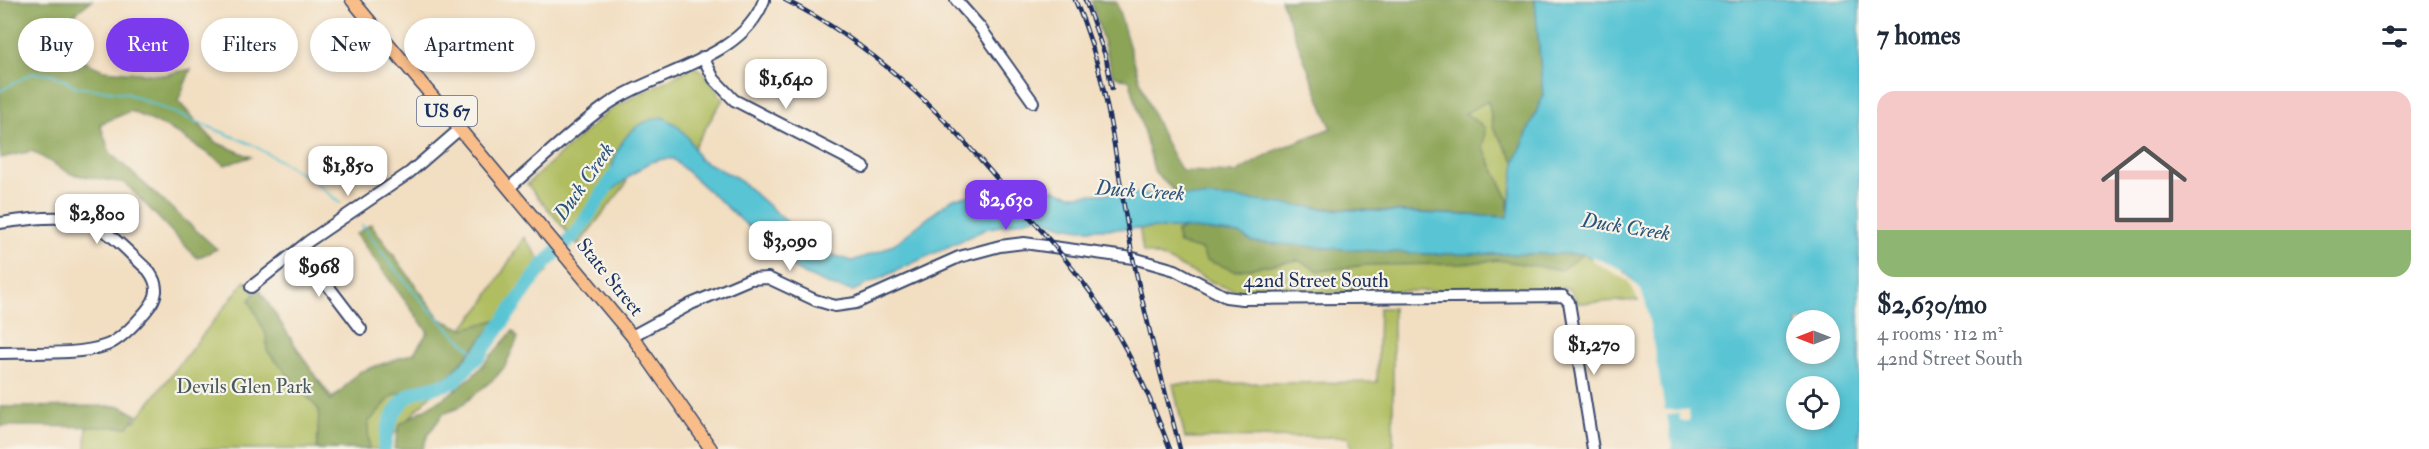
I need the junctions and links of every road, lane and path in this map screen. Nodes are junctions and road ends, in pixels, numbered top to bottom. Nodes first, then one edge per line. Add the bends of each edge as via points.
1 (352, 0) edge
2 (764, 0) edge
3 (956, 0) edge
4 (703, 57) junction
5 (1033, 102) dead end
6 (461, 128) junction
7 (864, 167) dead end
8 (510, 187) junction
9 (0, 223) edge
10 (300, 249) junction
11 (251, 287) dead end
12 (361, 329) dead end
13 (632, 336) junction
14 (0, 353) edge
15 (711, 449) edge
16 (1593, 449) edge

1 - 6 main road, State Street / US 67
2 - 4 street via 738,38
3 - 5 street
4 - 7 street via 714,79 734,100
4 - 8 street via 628,91 605,106
6 - 8 main road, State Street / US 67
6 - 10 street via 410,173
8 - 13 main road, State Street / US 67
9 - 14 street via 79,219 99,227 154,279 157,290 132,326 107,344 85,349
10 - 11 street
10 - 12 street
13 - 15 main road, State Street / US 67
13 - 16 street, 42nd Street South via 691,304 750,279 768,278 835,306 876,296 959,257 1024,243 1133,258 1175,270 1226,297 1242,299 1563,296 1570,307

